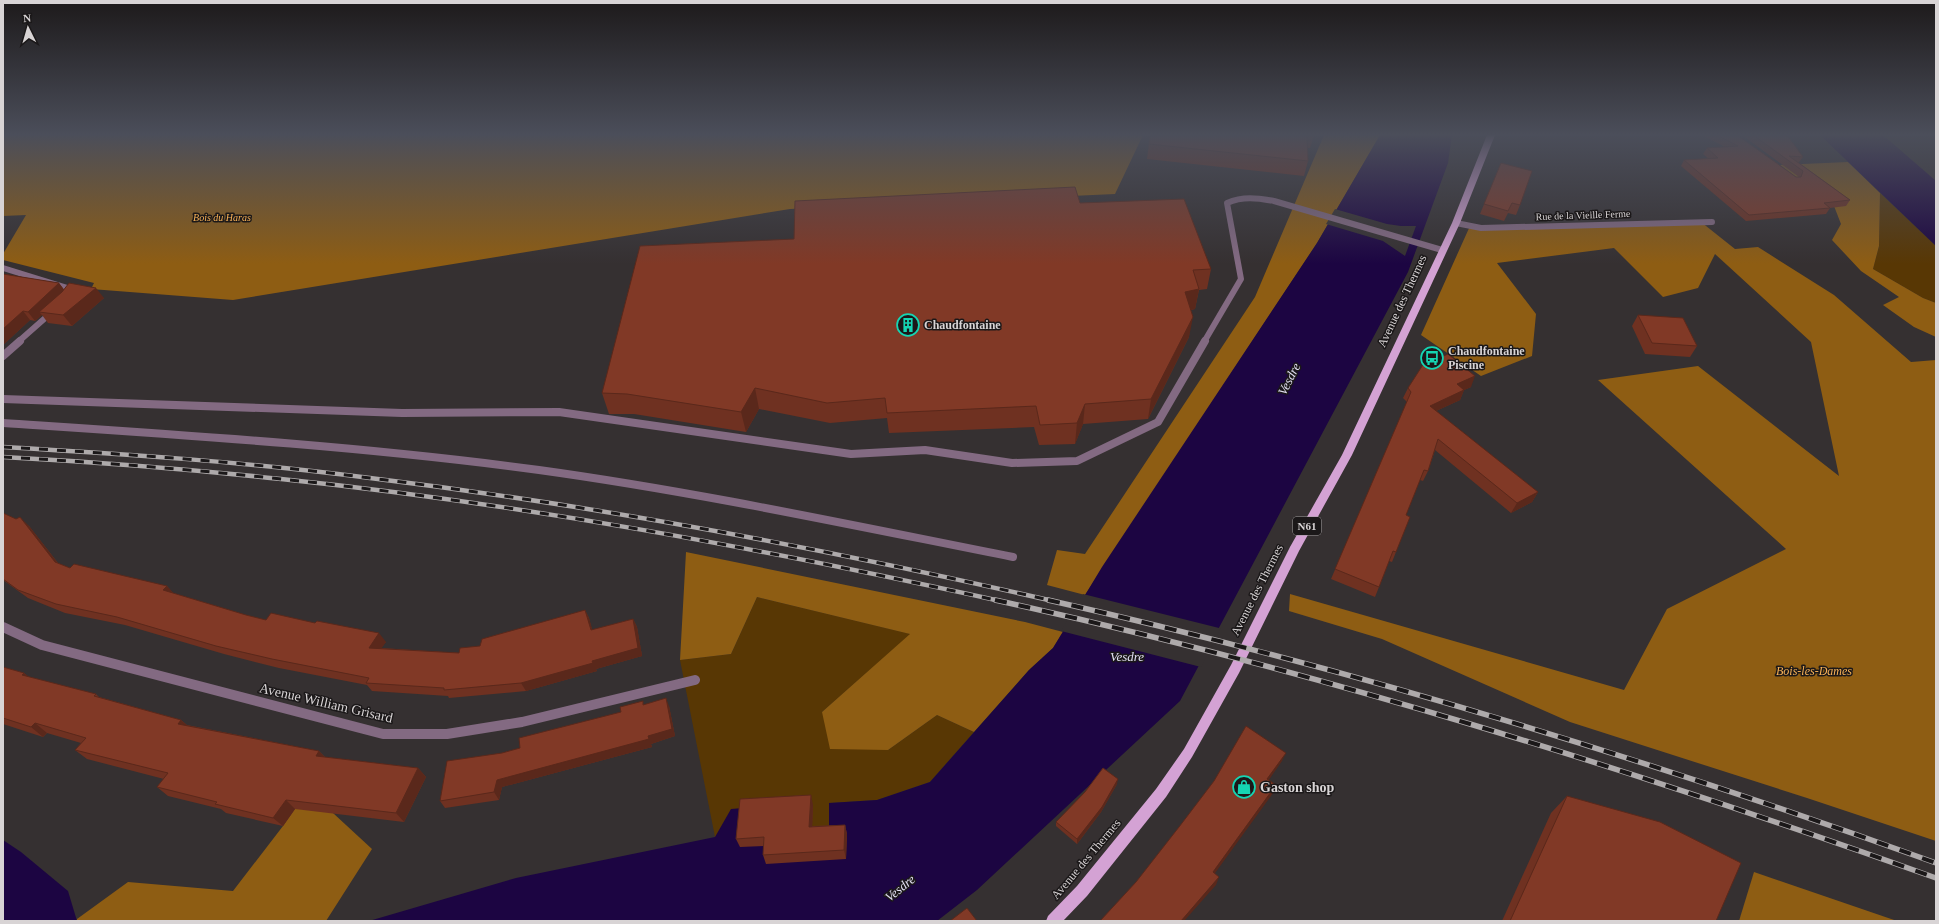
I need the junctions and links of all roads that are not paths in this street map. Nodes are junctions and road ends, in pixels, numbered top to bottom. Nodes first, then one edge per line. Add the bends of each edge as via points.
1 (1474, 178) edge
2 (1712, 222) dead end
3 (1456, 223) junction
4 (1442, 250) junction
5 (3, 268) edge
6 (68, 299) edge
7 (56, 309) edge
8 (3, 356) edge
9 (3, 399) edge
10 (3, 423) edge
11 (1013, 557) dead end
12 (3, 627) edge
13 (695, 680) dead end
14 (1053, 921) edge

1 - 3 main road, Avenue des Thermes / N61
2 - 3 street, Rue de la Vieille Ferme via 1481,228
3 - 4 main road, Avenue des Thermes / N61
4 - 9 street via 1274,201 1250,196 1226,203 1241,279 1237,286 1158,422 1077,461 1012,463 925,450 851,454 558,412 402,413
4 - 14 main road, Avenue des Thermes / N61 via 1347,455 1294,550 1235,668 1188,753 1161,793 1082,891
5 - 6 street via 74,290
7 - 8 street
10 - 11 street via 313,444 541,470 744,504
12 - 13 street, Avenue William Grisard via 42,645 383,734 447,734 522,722

